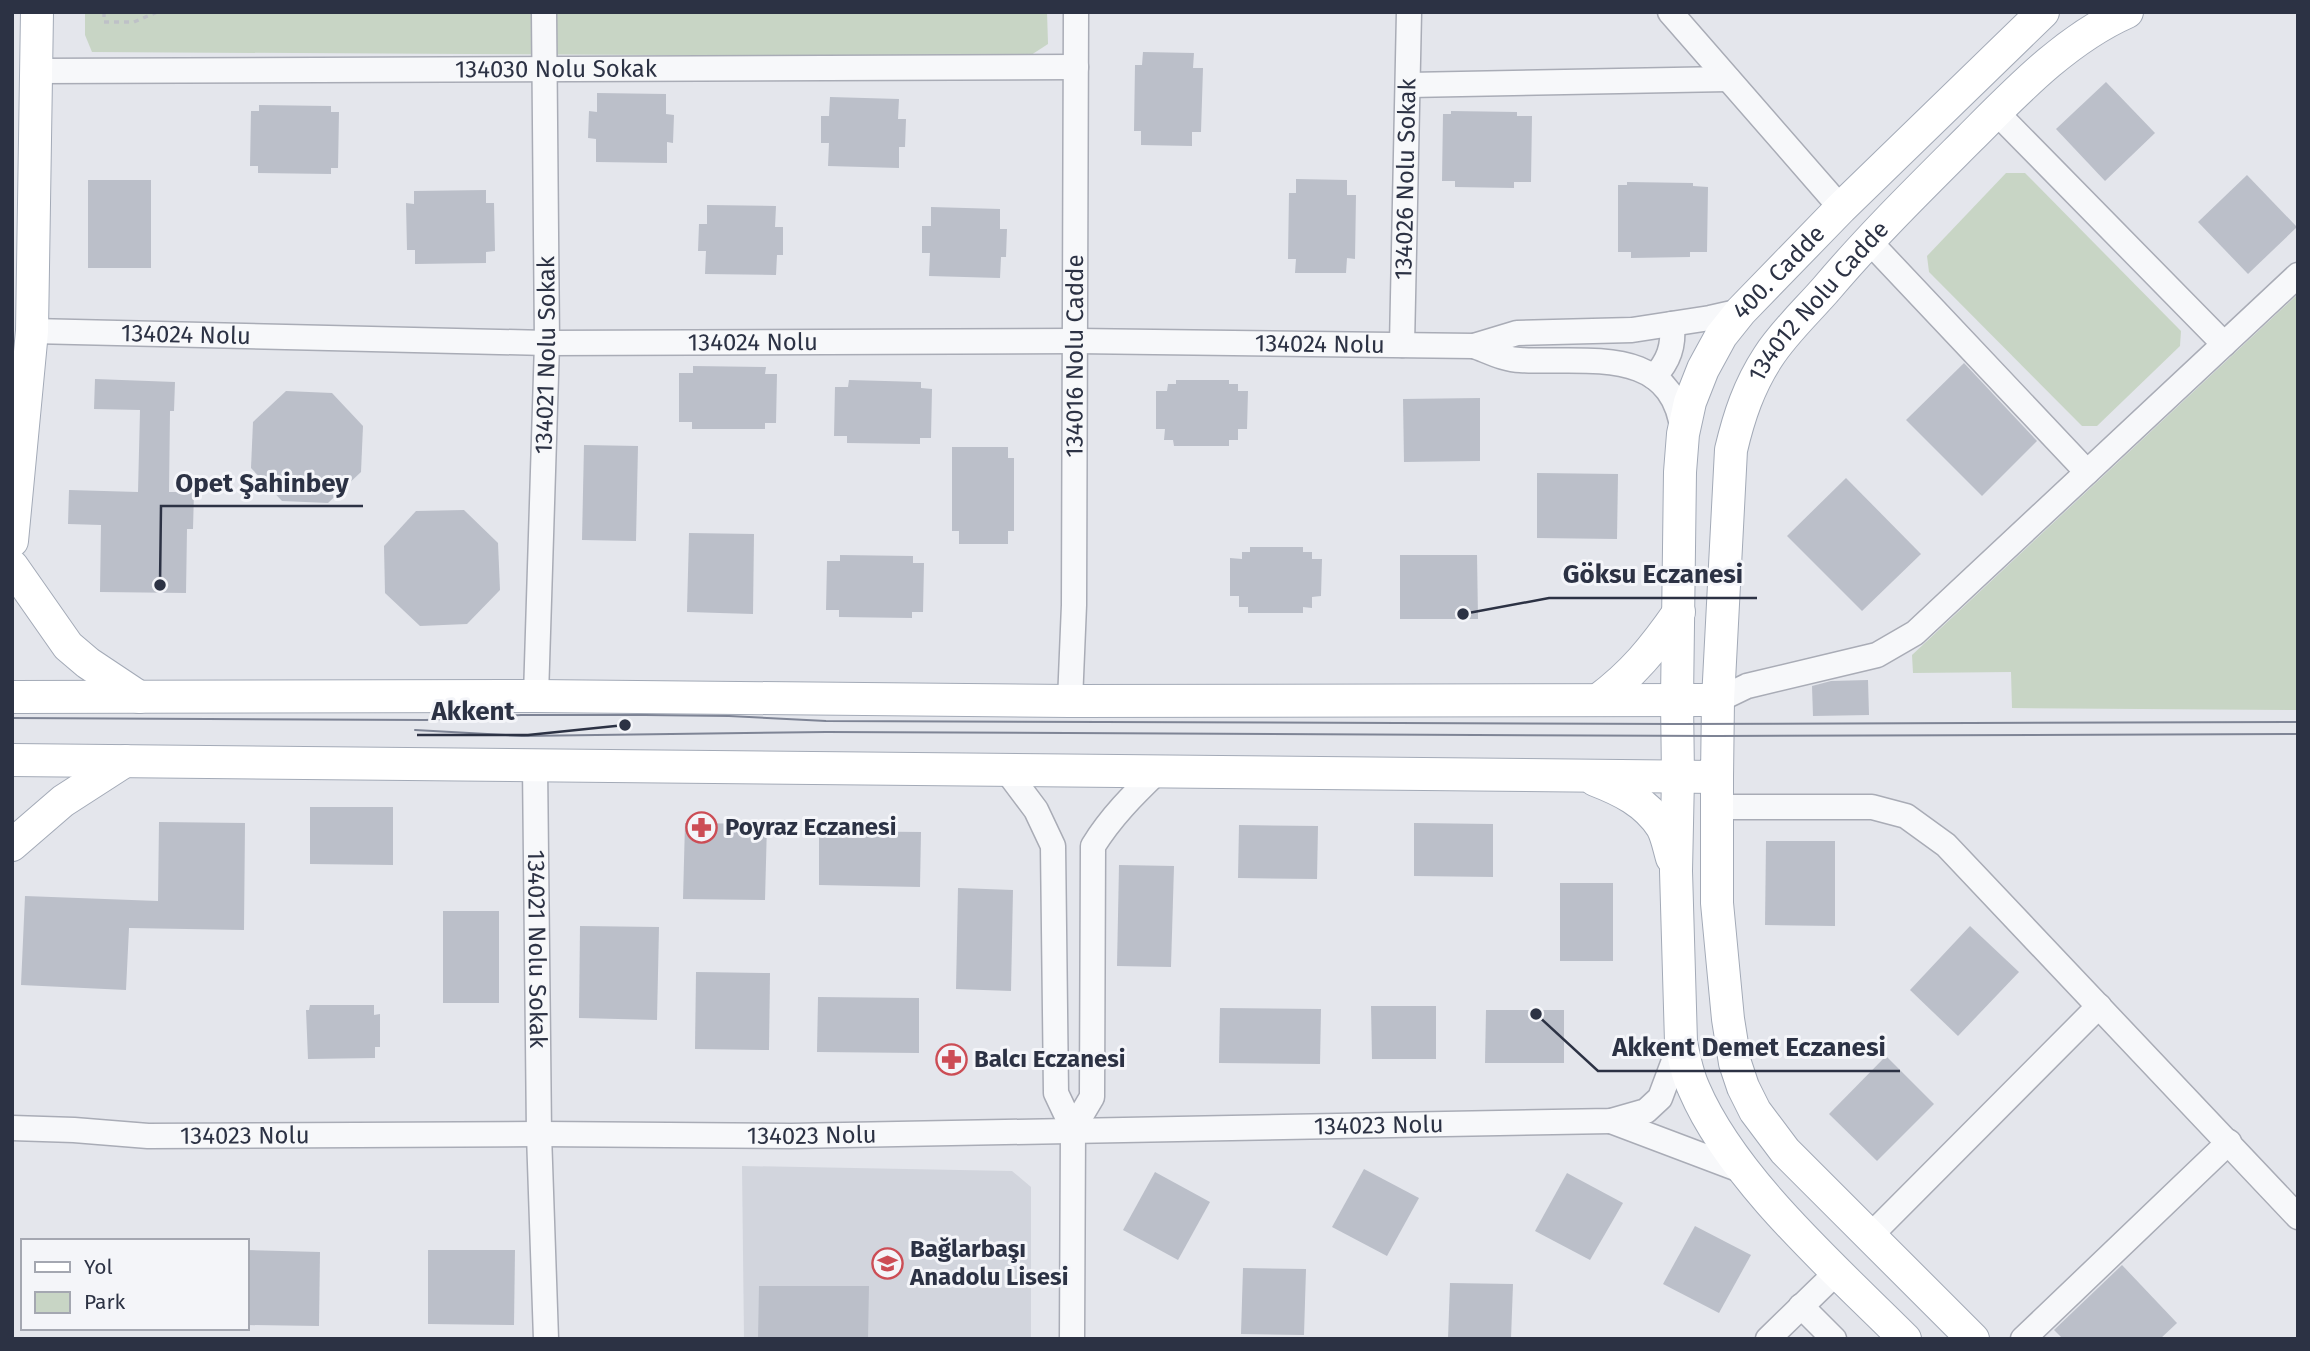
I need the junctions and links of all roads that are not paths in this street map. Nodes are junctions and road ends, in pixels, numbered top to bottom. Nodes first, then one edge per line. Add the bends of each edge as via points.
1 (37, 12) edge
2 (544, 12) edge
3 (1076, 12) edge
4 (1409, 12) edge
5 (1670, 12) edge
6 (2043, 12) edge
7 (2127, 12) edge
8 (1076, 67) junction
9 (544, 69) junction
10 (36, 71) junction
11 (1728, 79) junction
12 (1409, 85) junction
13 (1996, 112) junction
14 (1841, 208) junction
15 (1868, 240) junction
16 (2298, 275) edge
17 (1741, 311) junction
18 (1672, 324) junction
19 (32, 331) junction
20 (1076, 341) junction
21 (547, 343) junction
22 (2224, 344) junction
23 (1402, 345) junction
24 (1474, 346) junction
25 (1654, 377) junction
26 (1683, 434) junction
27 (2087, 472) junction
28 (12, 541) edge
29 (12, 566) edge
30 (1679, 612) junction
31 (536, 696) junction
32 (139, 697) junction
33 (12, 698) edge
34 (1598, 700) junction
35 (1677, 700) junction
36 (1718, 700) junction
37 (1070, 701) junction
38 (12, 760) edge
39 (125, 761) junction
40 (535, 765) junction
41 (1006, 770) junction
42 (1157, 771) junction
43 (1581, 775) junction
44 (1678, 777) junction
45 (1717, 792) junction
46 (12, 845) edge
47 (1676, 871) junction
48 (2099, 1006) junction
49 (1681, 1042) junction
50 (1611, 1121) junction
51 (12, 1128) edge
52 (1073, 1129) junction
53 (539, 1134) junction
54 (2229, 1142) junction
55 (1746, 1172) junction
56 (2298, 1217) edge
57 (1870, 1236) junction
58 (1837, 1272) junction
59 (1801, 1306) junction
60 (546, 1339) edge
61 (1072, 1339) edge
62 (1768, 1339) edge
63 (1834, 1339) edge
64 (1905, 1339) edge
65 (1973, 1339) edge
66 (2023, 1339) edge

1 - 10 main road
2 - 9 street, 134021 Nolu Sokak
3 - 8 street, 134016 Nolu Cadde
4 - 12 street, 134026 Nolu Sokak
5 - 11 street
6 - 14 main road, 400. Cadde
7 - 13 main road, 134012 Nolu Cadde via 2078,39
8 - 9 street, 134030 Nolu Sokak
8 - 20 street, 134016 Nolu Cadde
9 - 10 street, 134030 Nolu Sokak
9 - 21 street, 134021 Nolu Sokak
10 - 19 main road
11 - 12 street
11 - 14 street
12 - 23 street, 134026 Nolu Sokak
13 - 15 main road, 134012 Nolu Cadde
13 - 22 street
14 - 17 main road, 400. Cadde
15 - 27 street
15 - 36 main road, 134012 Nolu Cadde via 1770,354 1740,415 1731,450
16 - 22 street
17 - 18 street, 134024 Nolu
17 - 26 main road, 400. Cadde via 1703,369
18 - 24 street, 134024 Nolu via 1632,330 1517,333
18 - 25 street via 1669,356
19 - 21 street, 134024 Nolu
19 - 28 main road
20 - 21 street, 134024 Nolu
20 - 23 street, 134024 Nolu
20 - 37 street, 134016 Nolu Cadde
21 - 31 street, 134021 Nolu Sokak
22 - 27 street
23 - 24 street, 134024 Nolu
24 - 25 street, 134024 Nolu via 1517,360 1615,361
25 - 26 street, 134024 Nolu via 1672,397
26 - 30 main road, 400. Cadde
27 - 36 street via 1915,634 1877,655 1747,687
29 - 32 main road via 68,646
30 - 34 main road via 1642,662
30 - 35 main road, 400. Cadde
31 - 32 main road
31 - 37 main road
32 - 33 main road
34 - 35 main road
34 - 37 main road
35 - 36 main road
35 - 44 main road, 400. Cadde
36 - 45 main road, 134012 Nolu Cadde
38 - 39 main road
39 - 40 main road
39 - 46 main road via 63,801
40 - 41 main road
40 - 53 street, 134021 Nolu Sokak
41 - 42 main road
41 - 52 street via 1036,810 1053,846 1056,1093
42 - 43 main road
42 - 52 street via 1107,823 1093,846 1092,1097
43 - 44 main road
43 - 47 main road via 1626,792 1647,810 1662,828
44 - 45 main road
44 - 47 main road, 400. Cadde
45 - 48 street via 1872,807 1906,816 1947,845
45 - 57 main road, 134012 Nolu Cadde via 1722,967 1735,1063 1743,1087 1785,1151
47 - 49 main road
48 - 54 street
48 - 57 street
49 - 50 street via 1660,1098 1646,1111
49 - 55 main road via 1694,1090
50 - 52 street, 134023 Nolu
50 - 55 street
51 - 53 street, 134023 Nolu via 148,1136
52 - 53 street, 134023 Nolu via 791,1136
52 - 61 street
53 - 60 street, 134021 Nolu Sokak
54 - 56 street
54 - 66 street
55 - 58 main road
57 - 65 main road, 134012 Nolu Cadde
58 - 59 street
58 - 64 main road
59 - 62 street
59 - 63 street

